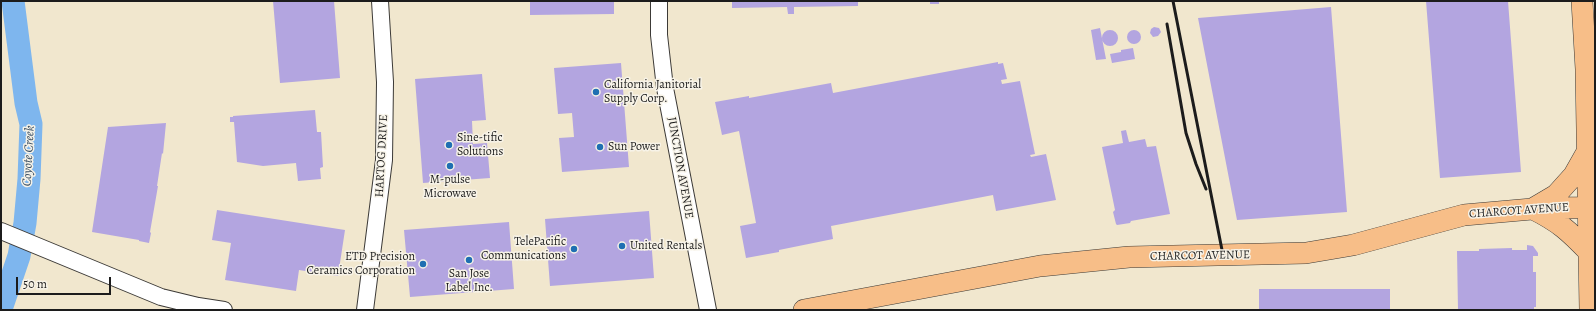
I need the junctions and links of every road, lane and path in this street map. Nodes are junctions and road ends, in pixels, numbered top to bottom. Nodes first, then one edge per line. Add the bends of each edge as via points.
1 (380, 1) edge
2 (659, 1) edge
3 (1582, 1) edge
4 (1588, 150) junction
5 (1592, 207) edge
6 (1532, 209) junction
7 (1, 231) edge
8 (1589, 252) junction
9 (224, 310) edge
10 (365, 310) edge
11 (708, 310) edge
12 (804, 310) edge
13 (1590, 310) edge

1 - 10 street, HARTOG DRIVE via 385,82 384,160
2 - 11 street, JUNCTION AVENUE via 659,35 665,88
3 - 4 main road
4 - 5 main road
4 - 6 main road via 1574,175 1556,195
5 - 6 main road, CHARCOT AVENUE
5 - 8 main road
6 - 8 main road via 1572,234
6 - 12 main road, CHARCOT AVENUE via 1464,215 1353,245 1306,253 1100,259 1040,266
7 - 9 street via 161,297
8 - 13 main road

